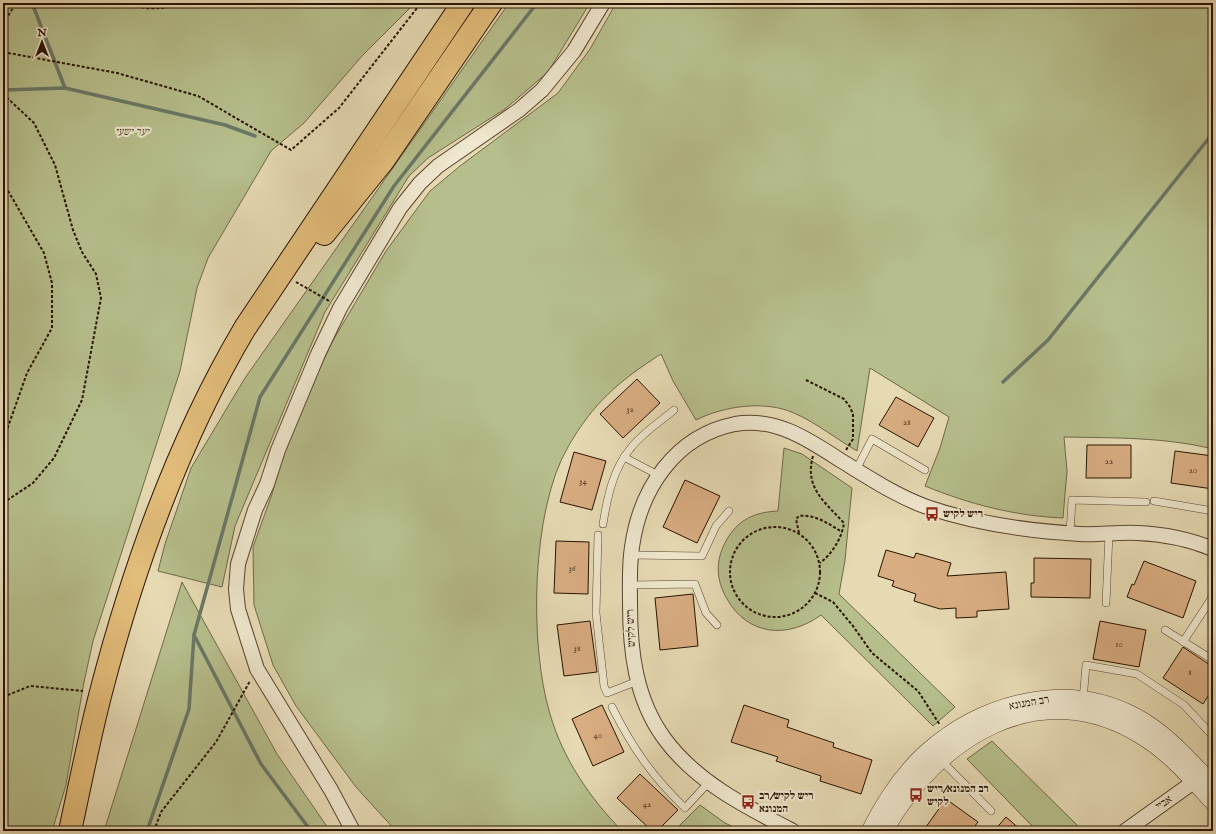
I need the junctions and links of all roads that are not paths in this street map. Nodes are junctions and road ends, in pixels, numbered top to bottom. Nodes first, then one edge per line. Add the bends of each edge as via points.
1 (463, 3) edge
2 (491, 3) edge
3 (603, 3) edge
4 (224, 363) junction
5 (674, 410) dead end
6 (624, 457) junction
7 (856, 470) junction
8 (925, 470) dead end
9 (658, 475) junction
10 (1154, 501) dead end
11 (1146, 502) dead end
12 (729, 511) dead end
13 (1213, 511) edge
14 (603, 524) dead end
15 (1070, 533) junction
16 (1109, 534) junction
17 (598, 535) dead end
18 (1212, 545) edge
19 (631, 555) junction
20 (630, 585) junction
21 (1213, 596) edge
22 (1106, 603) dead end
23 (717, 625) dead end
24 (1165, 630) dead end
25 (1183, 642) junction
26 (1213, 660) edge
27 (638, 681) junction
28 (1083, 700) junction
29 (612, 707) dead end
30 (1213, 736) edge
31 (940, 759) junction
32 (1203, 780) edge
33 (709, 782) junction
34 (1213, 802) edge
35 (991, 811) dead end
36 (70, 831) edge
37 (353, 831) edge
38 (793, 831) edge
39 (870, 831) edge
40 (884, 831) edge
41 (1125, 831) edge

1 - 4 highway
2 - 4 highway via 383,161 289,277
3 - 37 street via 574,51 542,90 519,110 438,166 400,208 340,308 300,395 255,510 238,564 238,610 257,669
4 - 36 highway via 161,498 136,570 101,692
5 - 6 lane via 640,437
6 - 9 lane
6 - 14 lane via 611,486
7 - 8 lane via 872,439
7 - 9 street, ריש לקיש via 795,432 779,426 751,423 735,424 703,435 670,458
7 - 15 street, ריש לקיש via 899,495 942,512 1002,527
9 - 19 street, ריש לקיש via 641,508
10 - 13 lane
11 - 15 lane via 1072,500
12 - 19 lane via 716,526 702,556
15 - 16 street, ריש לקיש
16 - 18 street, ריש לקיש via 1161,535
16 - 22 lane
17 - 27 lane via 596,613 604,686 607,693
19 - 20 street, ריש לקיש
20 - 23 lane via 696,584 706,613
20 - 27 street, ריש לקיש via 632,651
21 - 25 lane
24 - 25 lane
25 - 26 lane
27 - 33 street, ריש לקיש via 644,700 662,735 687,763
28 - 30 lane via 1086,665 1136,674 1184,705
28 - 32 street, רב המנונא via 1120,710 1151,726 1164,736
28 - 39 street, רב המנונא via 1043,699 1007,706 972,720 925,754 897,786
29 - 33 lane via 640,759 686,808
31 - 32 street, רב המנונא via 964,740 1006,720 1046,711 1064,711 1107,719 1142,736
31 - 35 lane
31 - 40 street, רב המנונא via 904,800
32 - 34 street, רב המנונא
32 - 41 street, אביי
33 - 38 street, ריש לקיש via 739,804

